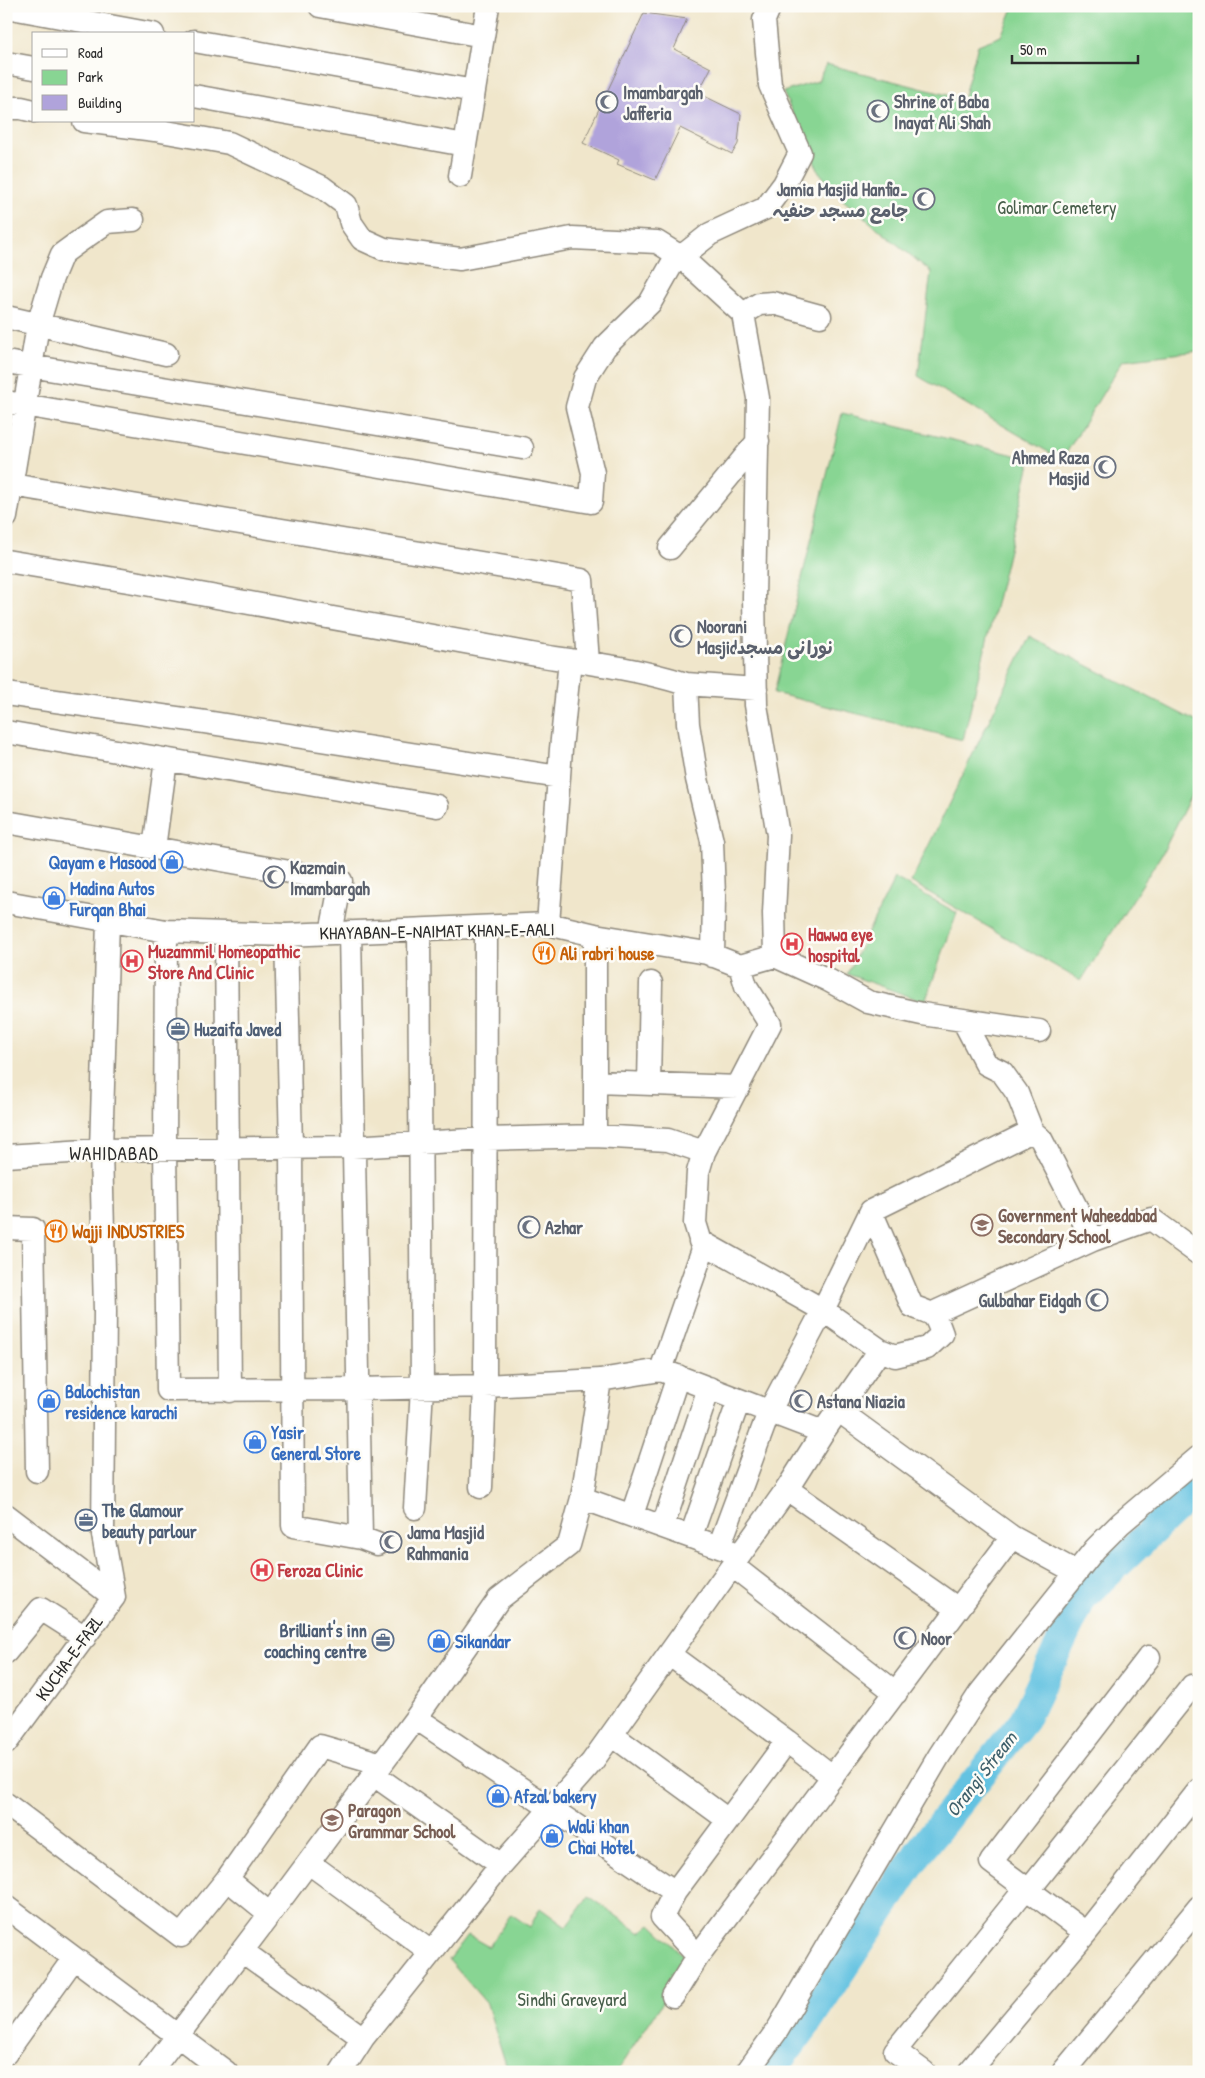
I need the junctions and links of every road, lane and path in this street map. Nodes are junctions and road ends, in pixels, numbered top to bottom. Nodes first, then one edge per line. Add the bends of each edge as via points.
1 (322, 6) edge
2 (488, 6) edge
3 (770, 6) edge
4 (6, 7) edge
5 (142, 32) edge
6 (483, 36) junction
7 (195, 41) edge
8 (6, 63) edge
9 (32, 68) edge
10 (474, 91) junction
11 (195, 96) edge
12 (6, 108) edge
13 (32, 111) edge
14 (92, 122) edge
15 (465, 145) junction
16 (460, 176) dead end
17 (133, 220) dead end
18 (681, 257) junction
19 (743, 314) junction
20 (820, 316) dead end
21 (6, 317) edge
22 (38, 325) junction
23 (166, 354) dead end
24 (6, 362) edge
25 (32, 366) junction
26 (16, 403) edge
27 (758, 441) junction
28 (12, 442) edge
29 (522, 448) dead end
30 (9, 485) edge
31 (6, 517) edge
32 (670, 548) dead end
33 (6, 561) edge
34 (579, 661) junction
35 (686, 684) junction
36 (756, 689) junction
37 (6, 694) edge
38 (6, 732) edge
39 (166, 760) junction
40 (559, 777) junction
41 (437, 806) dead end
42 (6, 822) edge
43 (154, 848) junction
44 (6, 902) edge
45 (108, 921) junction
46 (548, 924) junction
47 (486, 927) junction
48 (419, 930) junction
49 (166, 931) junction
50 (226, 933) junction
51 (340, 933) junction
52 (286, 935) junction
53 (595, 935) junction
54 (713, 956) junction
55 (775, 956) junction
56 (740, 966) junction
57 (651, 983) dead end
58 (963, 1020) junction
59 (1039, 1030) dead end
60 (595, 1082) junction
61 (649, 1084) junction
62 (739, 1087) junction
63 (1032, 1131) junction
64 (595, 1136) junction
65 (486, 1139) junction
66 (419, 1143) junction
67 (291, 1147) junction
68 (352, 1147) junction
69 (165, 1148) junction
70 (228, 1148) junction
71 (101, 1150) junction
72 (704, 1152) junction
73 (6, 1156) edge
74 (872, 1211) junction
75 (6, 1228) edge
76 (1093, 1240) junction
77 (700, 1241) junction
78 (1199, 1254) edge
79 (823, 1310) junction
80 (933, 1313) junction
81 (880, 1350) junction
82 (669, 1373) junction
83 (600, 1380) junction
84 (485, 1386) junction
85 (422, 1388) junction
86 (709, 1388) junction
87 (358, 1389) junction
88 (292, 1390) junction
89 (230, 1391) junction
90 (739, 1400) junction
91 (838, 1410) junction
92 (769, 1412) junction
93 (823, 1432) junction
94 (1199, 1457) edge
95 (37, 1471) dead end
96 (482, 1487) dead end
97 (787, 1489) junction
98 (582, 1498) junction
99 (415, 1508) dead end
100 (6, 1515) edge
101 (632, 1515) junction
102 (663, 1526) junction
103 (690, 1536) junction
104 (1012, 1537) junction
105 (719, 1547) junction
106 (737, 1560) junction
107 (1076, 1572) junction
108 (114, 1597) junction
109 (958, 1609) junction
110 (85, 1637) junction
111 (8, 1646) edge
112 (670, 1655) junction
113 (1149, 1657) dead end
114 (1192, 1686) dead end
115 (896, 1693) junction
116 (416, 1718) junction
117 (612, 1735) junction
118 (787, 1740) junction
119 (6, 1744) edge
120 (378, 1770) junction
121 (833, 1777) junction
122 (1199, 1790) edge
123 (6, 1804) edge
124 (552, 1808) junction
125 (728, 1820) junction
126 (309, 1863) junction
127 (501, 1865) junction
128 (227, 1879) junction
129 (1028, 1889) junction
130 (675, 1892) junction
131 (6, 1907) edge
132 (1199, 1907) edge
133 (270, 1914) junction
134 (1086, 1933) junction
135 (242, 1951) junction
136 (431, 1952) junction
137 (698, 1956) junction
138 (74, 1958) junction
139 (673, 1996) dead end
140 (177, 2035) junction
141 (363, 2038) junction
142 (6, 2053) edge
143 (150, 2072) edge
144 (226, 2072) edge
145 (341, 2072) edge
146 (747, 2072) edge
147 (924, 2072) edge
148 (970, 2072) edge
149 (1063, 2072) edge

1 - 6 street
2 - 6 street
3 - 18 street via 764,20 770,85 800,153 784,184 766,208 710,234
4 - 5 street
6 - 10 street
7 - 10 street
8 - 9 street
10 - 15 street
11 - 15 street
12 - 13 street
14 - 18 street via 230,143 322,187 346,205 351,223 362,239 384,249 460,259 572,238 657,242
15 - 16 street
17 - 22 street via 107,222 62,254
18 - 19 street
18 - 26 street via 672,264 650,303 604,348 585,378 577,407 593,473 591,502
19 - 20 street via 759,304 773,303
19 - 27 street via 758,398
21 - 22 street
22 - 23 street
22 - 25 street
24 - 25 street
25 - 26 street
25 - 29 street
26 - 28 street
27 - 32 street
27 - 36 street via 754,598
28 - 30 street
30 - 31 street
30 - 34 street via 582,580
33 - 34 street
34 - 35 street via 658,675
34 - 40 street
35 - 36 street
35 - 54 street via 688,724 712,841
36 - 55 street via 778,834
37 - 40 street
38 - 39 street
39 - 41 street
39 - 43 street
40 - 46 street
42 - 43 street
43 - 51 street via 342,881
44 - 45 street, KHAYABAN-E-NAIMAT KHAN-E-AALI
45 - 49 street, KHAYABAN-E-NAIMAT KHAN-E-AALI
45 - 71 street
46 - 47 street, KHAYABAN-E-NAIMAT KHAN-E-AALI
46 - 53 street, KHAYABAN-E-NAIMAT KHAN-E-AALI
47 - 48 street, KHAYABAN-E-NAIMAT KHAN-E-AALI
47 - 65 street
48 - 51 street, KHAYABAN-E-NAIMAT KHAN-E-AALI
48 - 66 street
49 - 50 street, KHAYABAN-E-NAIMAT KHAN-E-AALI
49 - 69 street
50 - 52 street, KHAYABAN-E-NAIMAT KHAN-E-AALI
50 - 70 street
51 - 52 street, KHAYABAN-E-NAIMAT KHAN-E-AALI
51 - 68 street
52 - 67 street
53 - 54 street, KHAYABAN-E-NAIMAT KHAN-E-AALI
53 - 60 street
54 - 56 street, KHAYABAN-E-NAIMAT KHAN-E-AALI
55 - 56 street
55 - 58 street via 868,1002
56 - 62 street via 746,986 770,1024
57 - 61 street
58 - 59 street
58 - 63 street via 986,1064 1002,1072 1017,1093
60 - 61 street
60 - 64 street
61 - 62 street
62 - 72 street
63 - 74 street
63 - 76 street via 1041,1139
64 - 65 street
64 - 72 street via 668,1140
65 - 66 street
65 - 84 street
66 - 68 street
66 - 85 street
67 - 68 street
67 - 70 street
67 - 88 street
68 - 87 street
69 - 70 street
69 - 71 street
69 - 89 street via 168,1390
70 - 89 street
71 - 73 street
71 - 108 street via 103,1535
72 - 77 street via 698,1172 695,1223
74 - 79 street
74 - 80 street via 912,1306
75 - 95 street via 33,1229
76 - 78 street via 1151,1219
76 - 80 street
77 - 79 street
77 - 82 street via 703,1250
79 - 81 street
79 - 92 street
80 - 81 street via 942,1334 927,1348 894,1356
81 - 91 street
82 - 83 street
82 - 86 street
82 - 101 street
83 - 84 street
83 - 98 street
84 - 85 street
84 - 96 street
85 - 87 street
85 - 99 street
86 - 90 street
86 - 102 street
87 - 88 street
87 - 88 street via 369,1541 293,1526
88 - 89 street
90 - 92 street
90 - 103 street
91 - 93 street
91 - 104 street
92 - 93 street
92 - 105 street
93 - 97 street
94 - 107 street via 1121,1523
97 - 106 street
97 - 109 street
98 - 101 street
98 - 116 street via 569,1545 500,1599
100 - 108 street
101 - 102 street
102 - 103 street
103 - 105 street
104 - 107 street
104 - 109 street
105 - 106 street
106 - 112 street
106 - 115 street
107 - 146 street via 980,1693 939,1756 778,2029
108 - 110 street, KUCHA-E-FAZL
109 - 115 street
110 - 111 street via 41,1609
110 - 119 street, KUCHA-E-FAZL
112 - 117 street
112 - 118 street
113 - 129 street via 991,1862
114 - 129 street
115 - 121 street
116 - 120 street
116 - 124 street
117 - 124 street
117 - 125 street
118 - 121 street
118 - 125 street
120 - 126 street
120 - 127 street
120 - 128 street via 320,1746
121 - 137 street
122 - 134 street
123 - 128 street via 181,1936
124 - 127 street
124 - 130 street
125 - 130 street
126 - 133 street
126 - 136 street
127 - 136 street
128 - 133 street
129 - 134 street
129 - 147 street via 895,2051
130 - 137 street via 662,1917
131 - 138 street
132 - 149 street
133 - 135 street
134 - 148 street
135 - 140 street
135 - 141 street
136 - 141 street
137 - 139 street
138 - 140 street
138 - 142 street
140 - 143 street
140 - 144 street
141 - 145 street

